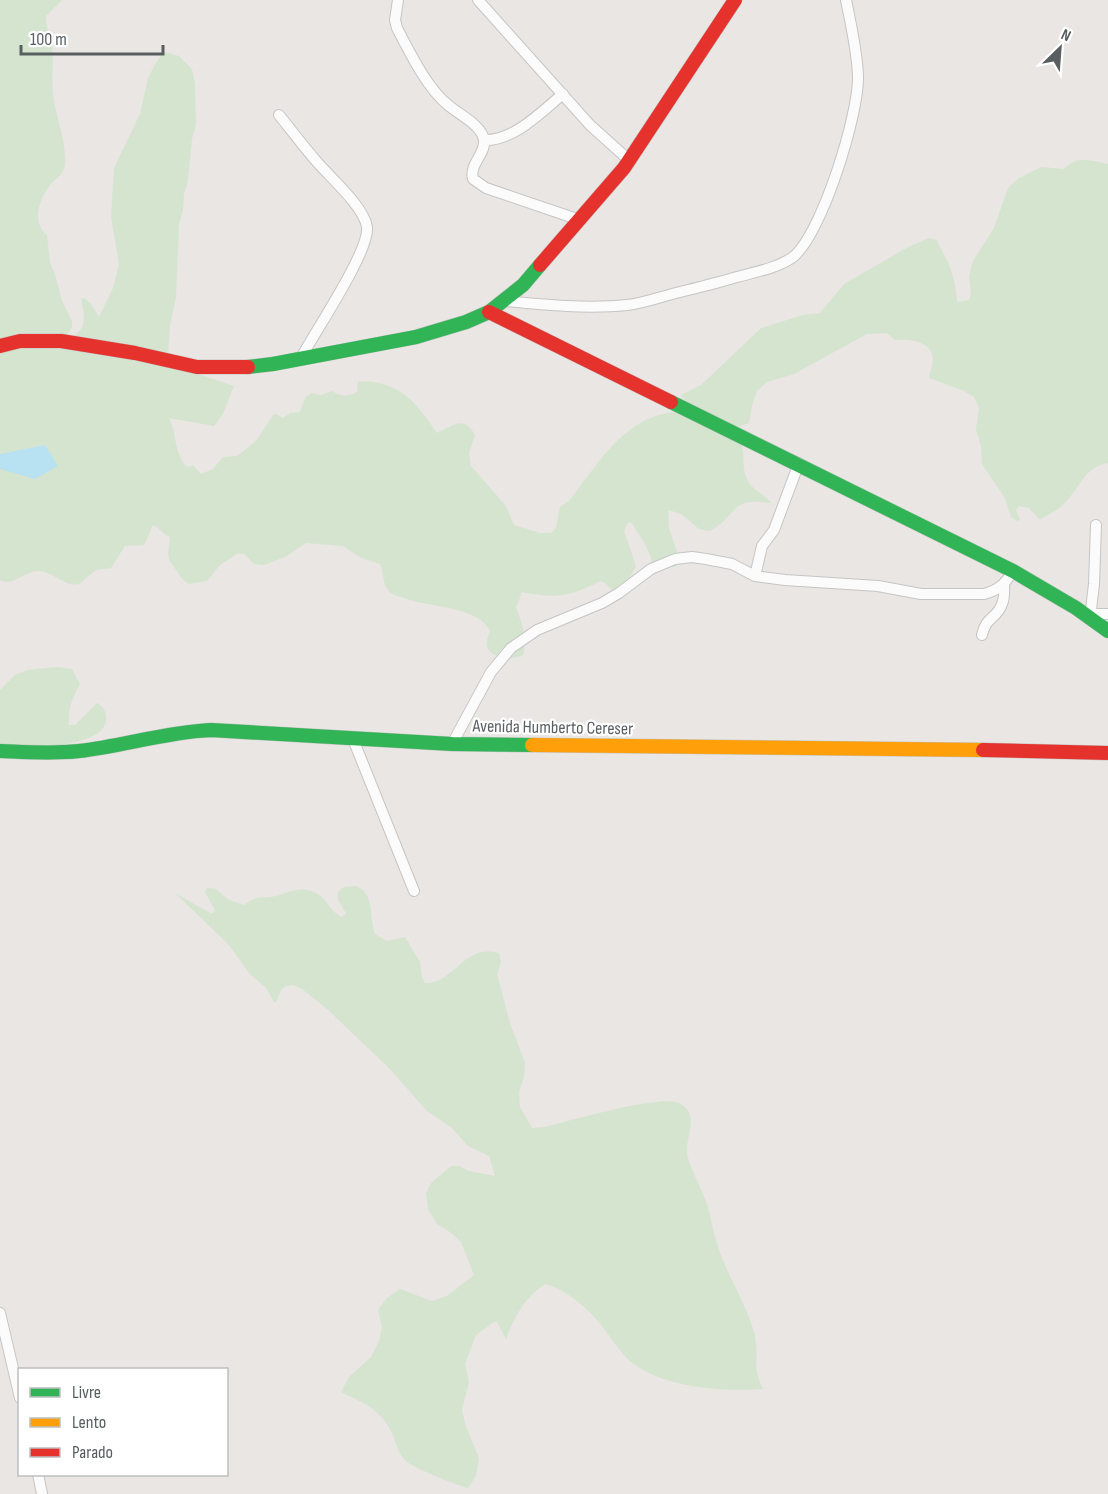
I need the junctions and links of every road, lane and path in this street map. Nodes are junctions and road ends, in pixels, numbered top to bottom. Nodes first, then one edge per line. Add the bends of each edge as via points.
1 (398, 0) edge
2 (478, 0) edge
3 (735, 0) edge
4 (846, 0) edge
5 (563, 94) junction
6 (279, 115) dead end
7 (484, 140) junction
8 (630, 161) junction
9 (580, 220) junction
10 (505, 301) junction
11 (489, 312) junction
12 (0, 346) edge
13 (301, 358) junction
14 (799, 463) junction
15 (1096, 525) dead end
16 (1013, 571) junction
17 (755, 576) junction
18 (1004, 584) junction
19 (1108, 614) edge
20 (1090, 616) junction
21 (1108, 631) edge
22 (982, 635) dead end
23 (353, 739) junction
24 (452, 744) junction
25 (0, 751) edge
26 (1108, 753) edge
27 (414, 891) dead end
28 (0, 1313) edge
29 (18, 1390) edge
30 (38, 1476) edge
31 (42, 1494) edge

1 - 7 street via 397,28 429,84 447,105 477,128
2 - 5 street
3 - 8 street
4 - 10 street via 858,77 855,103 822,209 809,239 792,257 748,274 629,305
5 - 7 street via 514,131 497,140
5 - 8 street
6 - 13 street via 355,204 367,224 358,257
7 - 9 street via 471,174 478,184
8 - 9 street
9 - 10 street
10 - 11 street
11 - 13 street via 417,337
11 - 14 street
12 - 13 street via 20,341 61,341 221,368
14 - 16 street
14 - 17 street via 774,530 762,546
15 - 20 street
16 - 18 street
16 - 20 street
17 - 18 street via 878,586 921,594 984,594
17 - 24 street via 732,564 692,557 675,560 651,569 602,603 537,630 500,659
18 - 22 street via 1003,603 984,624
19 - 20 street
20 - 21 street
23 - 24 street, Avenida Humberto Cereser
23 - 25 street, Avenida Humberto Cereser via 192,730 80,751
23 - 27 street
24 - 26 street, Avenida Humberto Cereser
28 - 29 street
30 - 31 street

